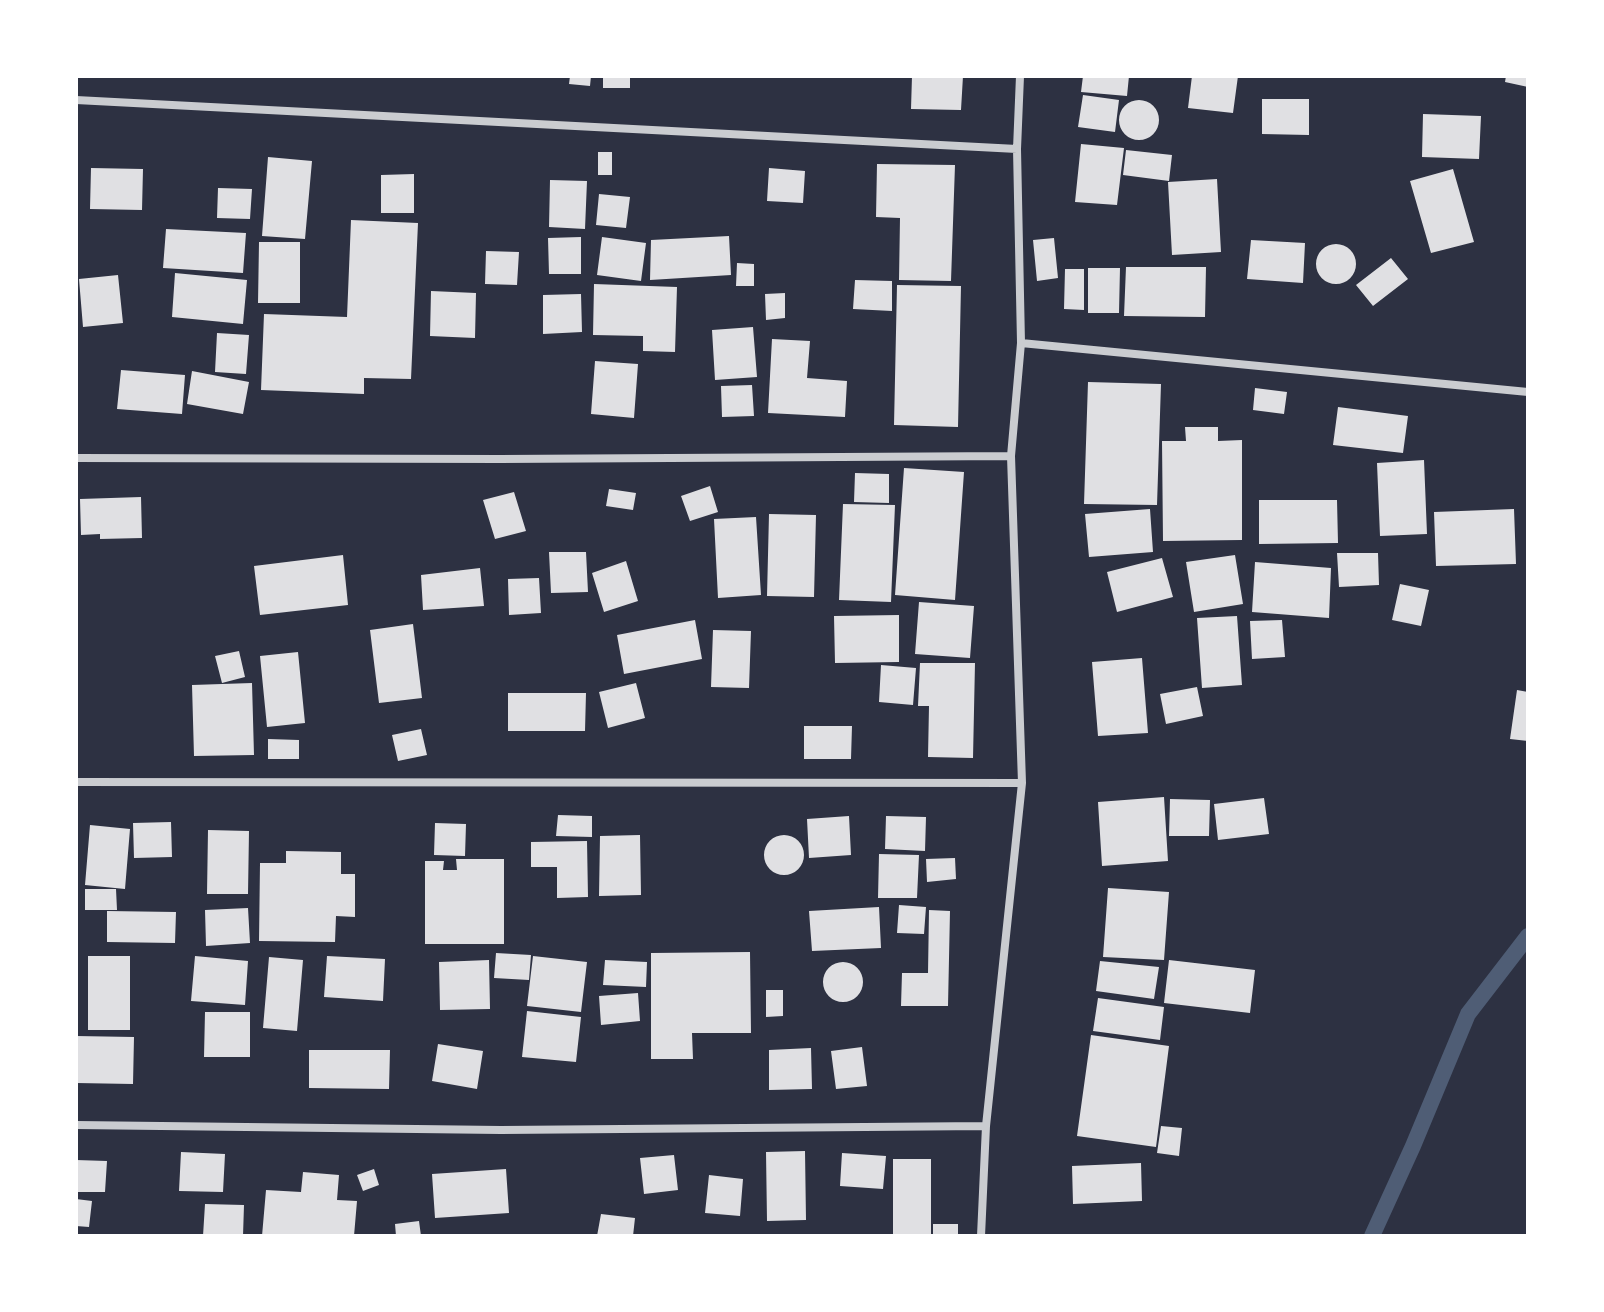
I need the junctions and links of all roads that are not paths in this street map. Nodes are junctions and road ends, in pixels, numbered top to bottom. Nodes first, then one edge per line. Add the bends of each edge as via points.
1 (1020, 76) edge
2 (76, 100) edge
3 (1017, 149) junction
4 (1021, 343) junction
5 (1528, 392) edge
6 (1011, 456) junction
7 (76, 458) edge
8 (76, 782) edge
9 (1022, 783) junction
10 (76, 1125) edge
11 (986, 1126) junction
12 (981, 1236) edge

1 - 3 street
2 - 3 street
3 - 4 street
4 - 5 street
4 - 6 street
6 - 7 street
6 - 9 street
8 - 9 street
9 - 11 street
10 - 11 street via 501,1130
11 - 12 street

